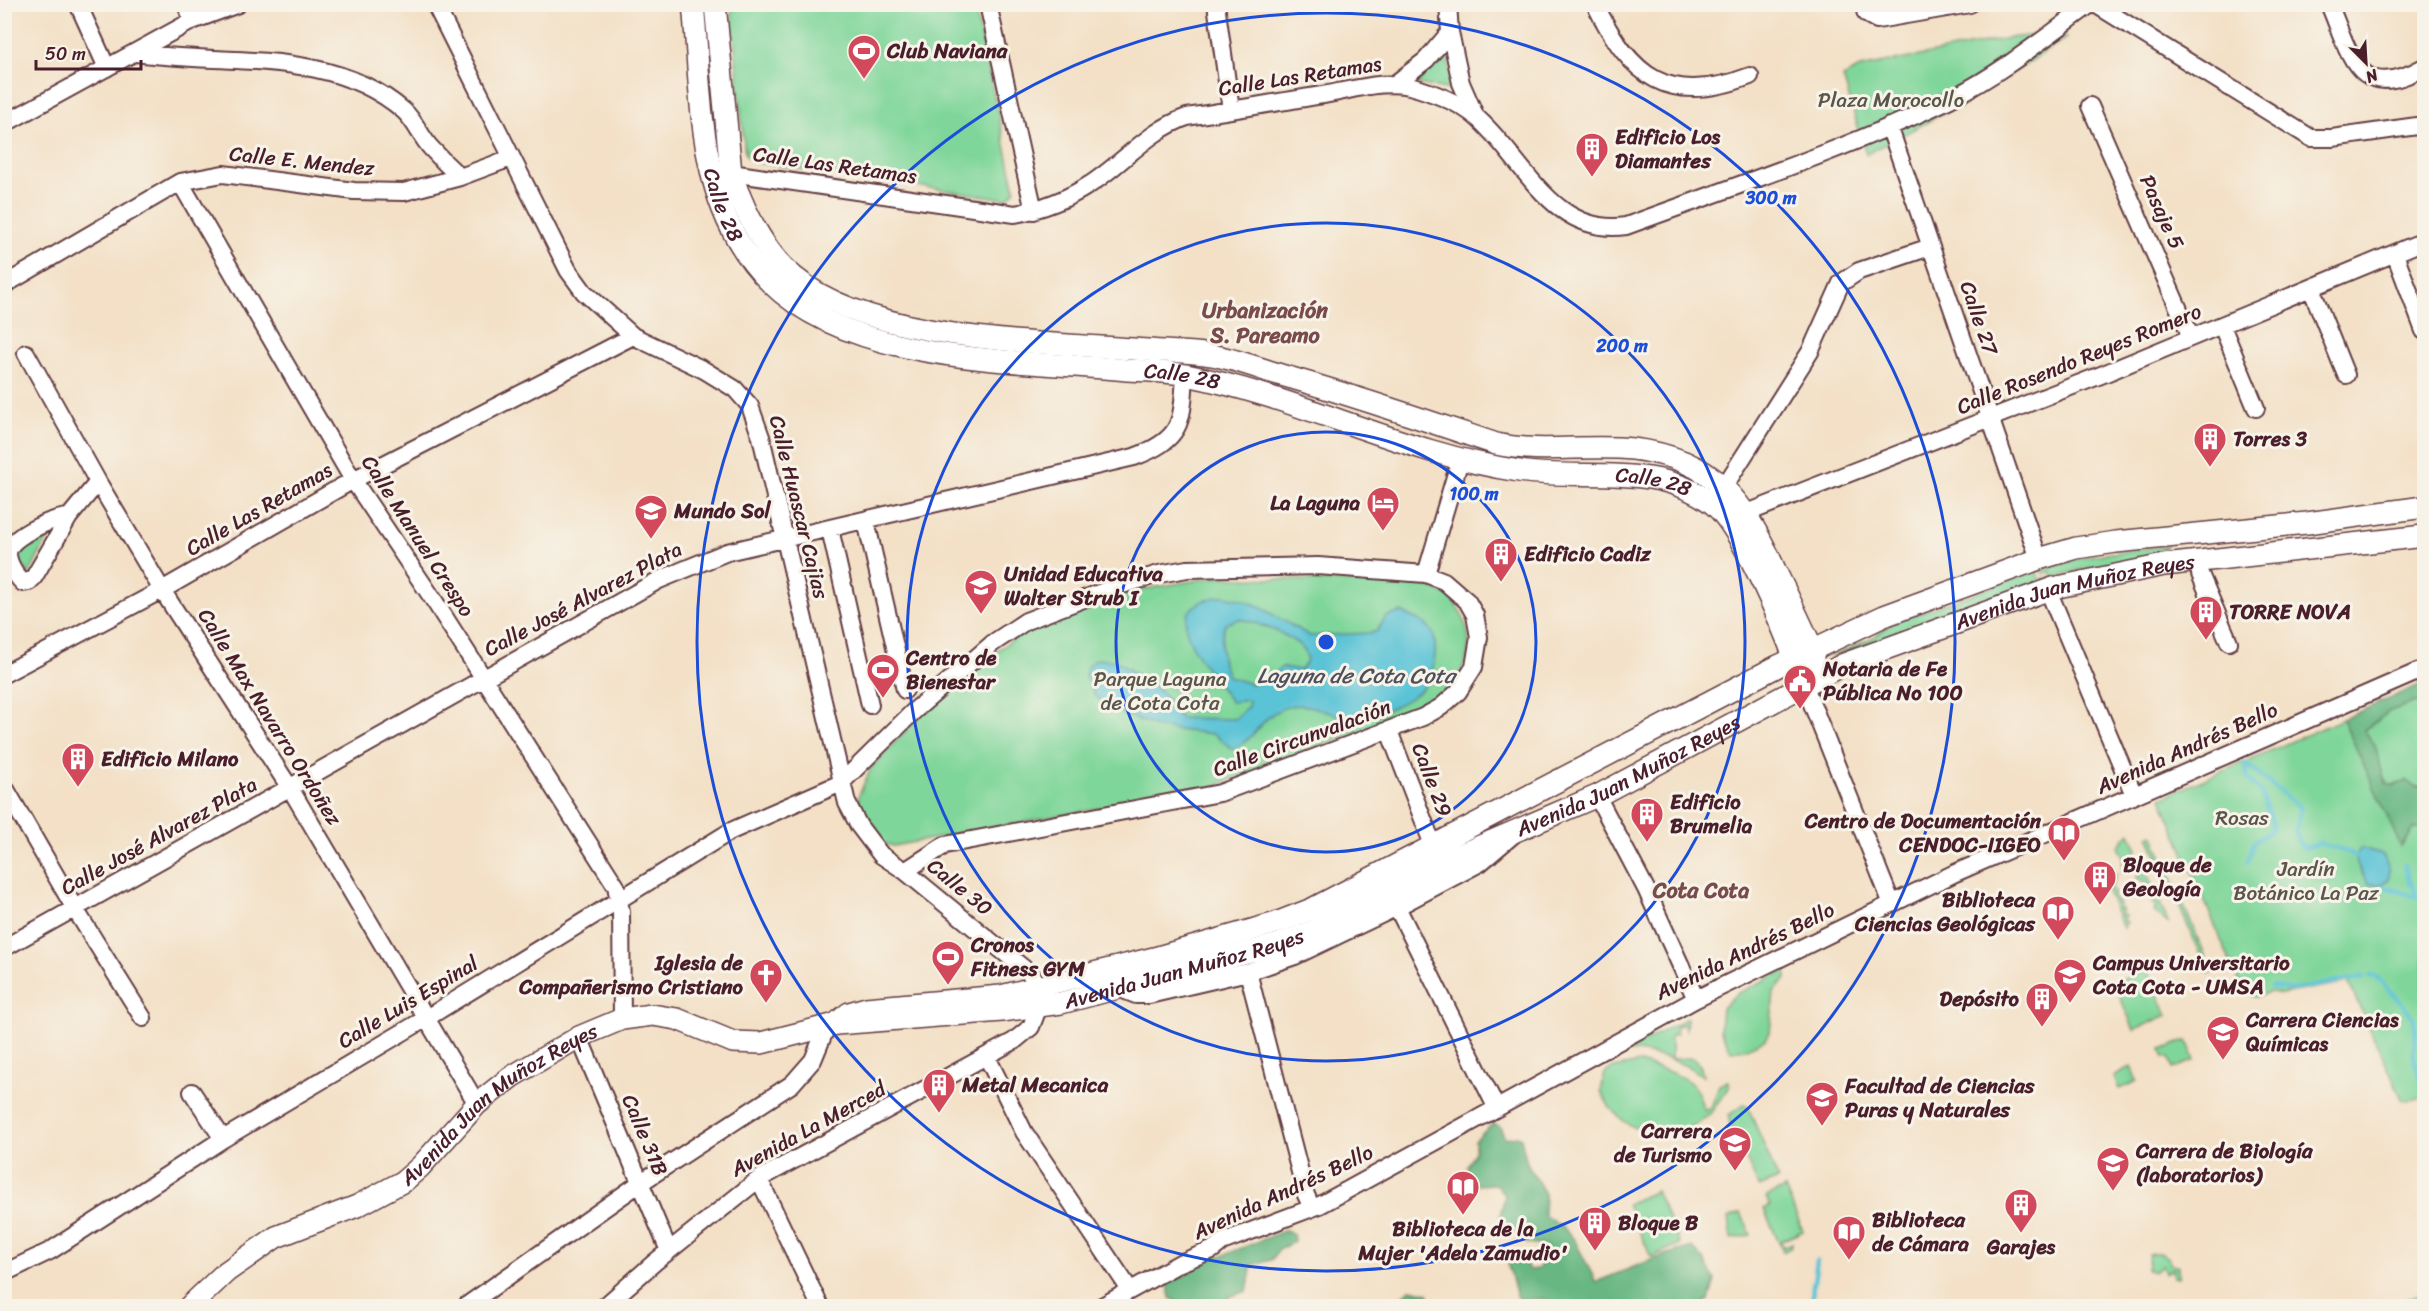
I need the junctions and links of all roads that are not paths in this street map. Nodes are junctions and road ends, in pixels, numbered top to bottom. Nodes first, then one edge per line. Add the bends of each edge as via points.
1 (78, 4) edge
2 (186, 4) edge
3 (238, 4) edge
4 (435, 4) edge
5 (693, 4) edge
6 (715, 4) edge
7 (987, 4) edge
8 (1216, 4) edge
9 (1448, 4) edge
10 (1595, 4) edge
11 (1863, 4) edge
12 (1970, 4) edge
13 (2093, 4) edge
14 (2329, 4) edge
15 (192, 21) junction
16 (1450, 32) junction
17 (136, 53) junction
18 (2424, 67) edge
19 (107, 68) junction
20 (722, 74) junction
21 (1750, 76) dead end
22 (700, 77) junction
23 (1396, 83) junction
24 (2090, 106) dead end
25 (1231, 110) junction
26 (1475, 115) junction
27 (4, 124) edge
28 (2424, 125) edge
29 (1889, 126) junction
30 (511, 158) junction
31 (731, 173) junction
32 (460, 177) junction
33 (711, 179) junction
34 (180, 182) junction
35 (1034, 211) junction
36 (2424, 241) edge
37 (1930, 247) junction
38 (2395, 254) junction
39 (4, 285) edge
40 (2311, 288) junction
41 (840, 316) junction
42 (2222, 326) junction
43 (2424, 331) edge
44 (633, 336) junction
45 (2191, 337) junction
46 (992, 347) junction
47 (1187, 352) junction
48 (26, 353) dead end
49 (1185, 375) junction
50 (2346, 375) dead end
51 (2256, 408) dead end
52 (1990, 419) junction
53 (1496, 444) junction
54 (1460, 460) junction
55 (1492, 466) junction
56 (353, 480) junction
57 (98, 482) junction
58 (1719, 495) junction
59 (2424, 507) edge
60 (69, 517) dead end
61 (1739, 518) junction
62 (866, 521) junction
63 (830, 529) junction
64 (2424, 536) edge
65 (786, 538) junction
66 (2039, 559) junction
67 (1426, 574) junction
68 (2200, 574) dead end
69 (162, 590) junction
70 (2048, 590) junction
71 (2229, 642) dead end
72 (1804, 654) junction
73 (2424, 669) edge
74 (4, 674) edge
75 (483, 678) junction
76 (1804, 684) junction
77 (905, 690) dead end
78 (870, 705) dead end
79 (1389, 732) junction
80 (841, 783) junction
81 (4, 786) edge
82 (290, 788) junction
83 (2134, 795) junction
84 (1597, 796) junction
85 (1515, 833) junction
86 (1433, 845) junction
87 (905, 871) junction
88 (620, 901) junction
89 (1893, 904) junction
90 (1397, 907) junction
91 (75, 909) junction
92 (4, 948) edge
93 (1248, 972) junction
94 (1118, 988) junction
95 (1037, 997) junction
96 (1696, 999) junction
97 (143, 1018) dead end
98 (425, 1019) junction
99 (622, 1019) junction
100 (831, 1025) junction
101 (579, 1037) junction
102 (987, 1057) junction
103 (192, 1092) dead end
104 (477, 1104) junction
105 (1496, 1107) junction
106 (223, 1139) junction
107 (759, 1179) junction
108 (640, 1183) junction
109 (1312, 1208) junction
110 (669, 1251) junction
111 (4, 1273) edge
112 (1130, 1290) junction
113 (190, 1306) edge
114 (466, 1306) edge
115 (605, 1306) edge
116 (820, 1306) edge
117 (1102, 1306) edge

1 - 19 street
2 - 15 street
3 - 15 street
4 - 30 street, Calle Huascar Cajias
5 - 22 main road, Calle 28
6 - 20 main road, Calle 28
7 - 35 street
8 - 25 street
9 - 16 street
10 - 21 street via 1625,57 1644,74 1690,89 1723,86
11 - 12 street via 1866,14 1877,20
13 - 28 street via 2311,138
13 - 29 street, Calle Las Retamas via 1955,96
14 - 18 street via 2351,57 2362,73 2376,81 2386,81
15 - 17 street
16 - 23 street via 1426,60
16 - 26 street via 1461,83
17 - 19 street
17 - 32 street via 178,59 270,61 327,71 369,88 405,112 430,147
19 - 27 street
20 - 22 main road
20 - 31 main road, Calle 28
22 - 33 main road, Calle 28
23 - 25 street, Calle Las Retamas
23 - 26 street, Calle Las Retamas via 1444,98
24 - 45 street, Pasaje 5
25 - 35 street, Calle Las Retamas via 1171,122 1089,185
26 - 29 street, Calle Las Retamas via 1559,208 1580,221 1612,228 1698,200
29 - 37 street, Calle 27
30 - 32 street, Calle E. Mendez
30 - 44 street, Calle Huascar Cajias via 568,270 584,292
31 - 33 main road
31 - 35 street, Calle Las Retamas via 1015,214
31 - 41 main road, Calle 28 via 747,214 773,254
32 - 34 street, Calle E. Mendez via 404,192 354,191 223,174
33 - 41 main road, Calle 28 via 728,224 769,281 802,308
34 - 39 street, Calle E. Mendez
34 - 56 street, Calle Manuel Crespo
36 - 38 street, Calle Rosendo Reyes Romero
37 - 52 street, Calle 27
37 - 58 street via 1859,271 1840,283 1810,352
38 - 40 street, Calle Rosendo Reyes Romero
38 - 43 street
40 - 42 street, Calle Rosendo Reyes Romero
40 - 50 street
41 - 46 main road, Calle 28 via 878,340 926,350
42 - 45 street, Calle Rosendo Reyes Romero
42 - 51 street
44 - 56 street, Calle Las Retamas
44 - 65 street, Calle Huascar Cajias via 704,370 735,389 750,406
45 - 52 street, Calle Rosendo Reyes Romero
46 - 47 main road, Calle 28
46 - 49 main road, Calle 28
47 - 49 main road
47 - 53 main road, Calle 28 via 1212,355 1322,386
48 - 57 street, Calle Max Navarro Ordoñez
49 - 54 main road, Calle 28 via 1291,403
49 - 62 street, Calle José Alvarez Plata via 1183,411 1175,432 1154,450
52 - 61 street, Calle Rosendo Reyes Romero
52 - 66 street, Calle 27
53 - 55 main road
53 - 58 main road, Calle 28 via 1524,450 1632,449 1703,471
54 - 55 main road, Calle 28
54 - 67 street
55 - 58 main road, Calle 28 via 1553,475 1625,474
56 - 69 street, Calle Las Retamas
56 - 75 street, Calle Manuel Crespo
57 - 60 street
57 - 69 street, Calle Max Navarro Ordoñez
58 - 61 main road, Calle 28
59 - 66 main road, Avenida Juan Muñoz Reyes via 2116,542
61 - 72 main road, Calle 28 via 1746,551
62 - 63 street, Calle José Alvarez Plata
62 - 77 street
63 - 65 street, Calle José Alvarez Plata
63 - 78 street
64 - 70 main road, Avenida Juan Muñoz Reyes via 2164,565
65 - 75 street, Calle José Alvarez Plata via 727,552 659,580
65 - 80 street, Calle Huascar Cajias
66 - 72 main road, Avenida Juan Muñoz Reyes via 1884,616
67 - 79 street, Calle Circunvalación via 1457,591 1475,615 1479,637 1474,667 1450,700
67 - 80 street, Calle Circunvalación via 1341,567 1221,567 1159,574 1116,587 1026,621 993,643 914,711
68 - 71 street
69 - 74 street, Calle Las Retamas
69 - 82 street, Calle Max Navarro Ordoñez
70 - 76 main road, Avenida Juan Muñoz Reyes via 1893,645
70 - 83 street
72 - 76 main road, Calle 28
72 - 86 main road, Avenida Juan Muñoz Reyes
73 - 83 street, Avenida Andrés Bello
75 - 82 street, Calle José Alvarez Plata
75 - 88 street, Calle Manuel Crespo via 616,886
76 - 84 main road, Avenida Juan Muñoz Reyes
76 - 89 street
79 - 86 street, Calle 29
79 - 87 street, Calle Circunvalación via 1220,793 945,845
80 - 87 street via 859,826 881,855
80 - 88 street, Calle Luis Espinal via 731,831
81 - 91 street
82 - 91 street, Calle José Alvarez Plata
82 - 98 street, Calle Max Navarro Ordoñez
83 - 89 street, Avenida Andrés Bello
84 - 85 main road, Avenida Juan Muñoz Reyes
84 - 96 street via 1646,889
85 - 90 street via 1480,863
85 - 94 main road, Avenida Juan Muñoz Reyes via 1455,858 1315,930 1279,944
86 - 95 main road, Avenida Juan Muñoz Reyes via 1312,909 1276,923
87 - 95 street, Calle 30 via 1033,976
88 - 98 street, Calle Luis Espinal
88 - 99 street, Calle Manuel Crespo
89 - 96 street, Avenida Andrés Bello
90 - 93 street via 1295,956
90 - 105 street
91 - 92 street, Calle José Alvarez Plata
91 - 97 street
93 - 94 street via 1142,996
93 - 109 street
94 - 95 main road, Avenida Juan Muñoz Reyes
95 - 100 main road, Avenida Juan Muñoz Reyes via 1002,996 866,1008
95 - 102 street, Avenida La Merced via 1031,1027
96 - 105 street, Avenida Andrés Bello
98 - 104 street, Calle Max Navarro Ordoñez
98 - 106 street, Calle Luis Espinal
99 - 100 main road, Avenida Juan Muñoz Reyes via 652,1015 677,1020 733,1042 760,1043
99 - 101 main road, Avenida Juan Muñoz Reyes
100 - 108 street via 813,1060 792,1084
101 - 104 main road, Avenida Juan Muñoz Reyes via 511,1077
101 - 108 street, Calle 31B
102 - 107 street, Avenida La Merced
102 - 112 street via 1024,1132
103 - 106 street
104 - 113 main road, Avenida Juan Muñoz Reyes via 404,1181 357,1206 276,1237 226,1272
105 - 109 street, Avenida Andrés Bello
106 - 111 street, Calle Luis Espinal via 50,1251
107 - 110 street, Avenida La Merced
107 - 116 street
108 - 110 street, Calle 31B
108 - 114 street
109 - 112 street, Avenida Andrés Bello via 1222,1242 1196,1259 1180,1263
110 - 115 street, Avenida La Merced
112 - 117 street, Avenida Andrés Bello

